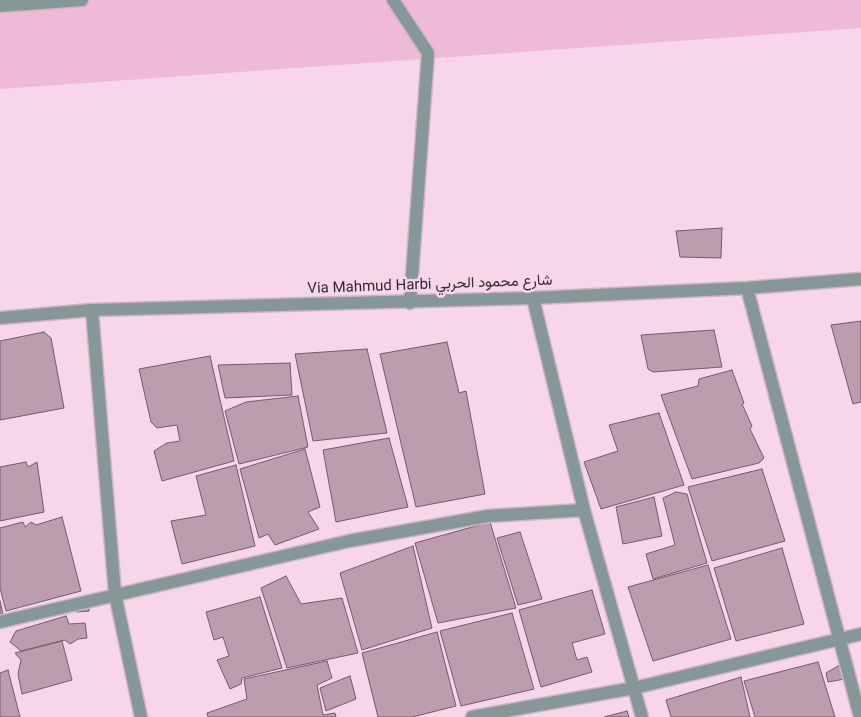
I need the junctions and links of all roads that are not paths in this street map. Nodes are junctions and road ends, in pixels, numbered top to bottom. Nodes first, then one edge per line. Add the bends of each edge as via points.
1 (82, 0) edge
2 (393, 0) edge
3 (0, 6) edge
4 (861, 279) edge
5 (747, 288) junction
6 (533, 298) junction
7 (410, 303) junction
8 (92, 310) junction
9 (0, 318) edge
10 (584, 510) junction
11 (115, 594) junction
12 (0, 622) edge
13 (861, 634) edge
14 (839, 639) junction
15 (634, 688) junction
16 (141, 717) edge
17 (472, 717) edge
18 (642, 717) edge
19 (860, 717) edge

1 - 3 street
2 - 7 street via 428,53
4 - 5 street, Via Mahmud Harbi شارع محمود الحربي
5 - 6 street, Via Mahmud Harbi شارع محمود الحربي
5 - 14 street
6 - 7 street, Via Mahmud Harbi شارع محمود الحربي
6 - 10 street
7 - 8 street, Via Mahmud Harbi شارع محمود الحربي
8 - 9 street, Via Mahmud Harbi شارع محمود الحربي
8 - 11 street
10 - 11 street via 488,516 349,541
10 - 15 street
11 - 12 street
11 - 16 street
13 - 14 street
14 - 15 street
14 - 19 street
15 - 17 street
15 - 18 street

